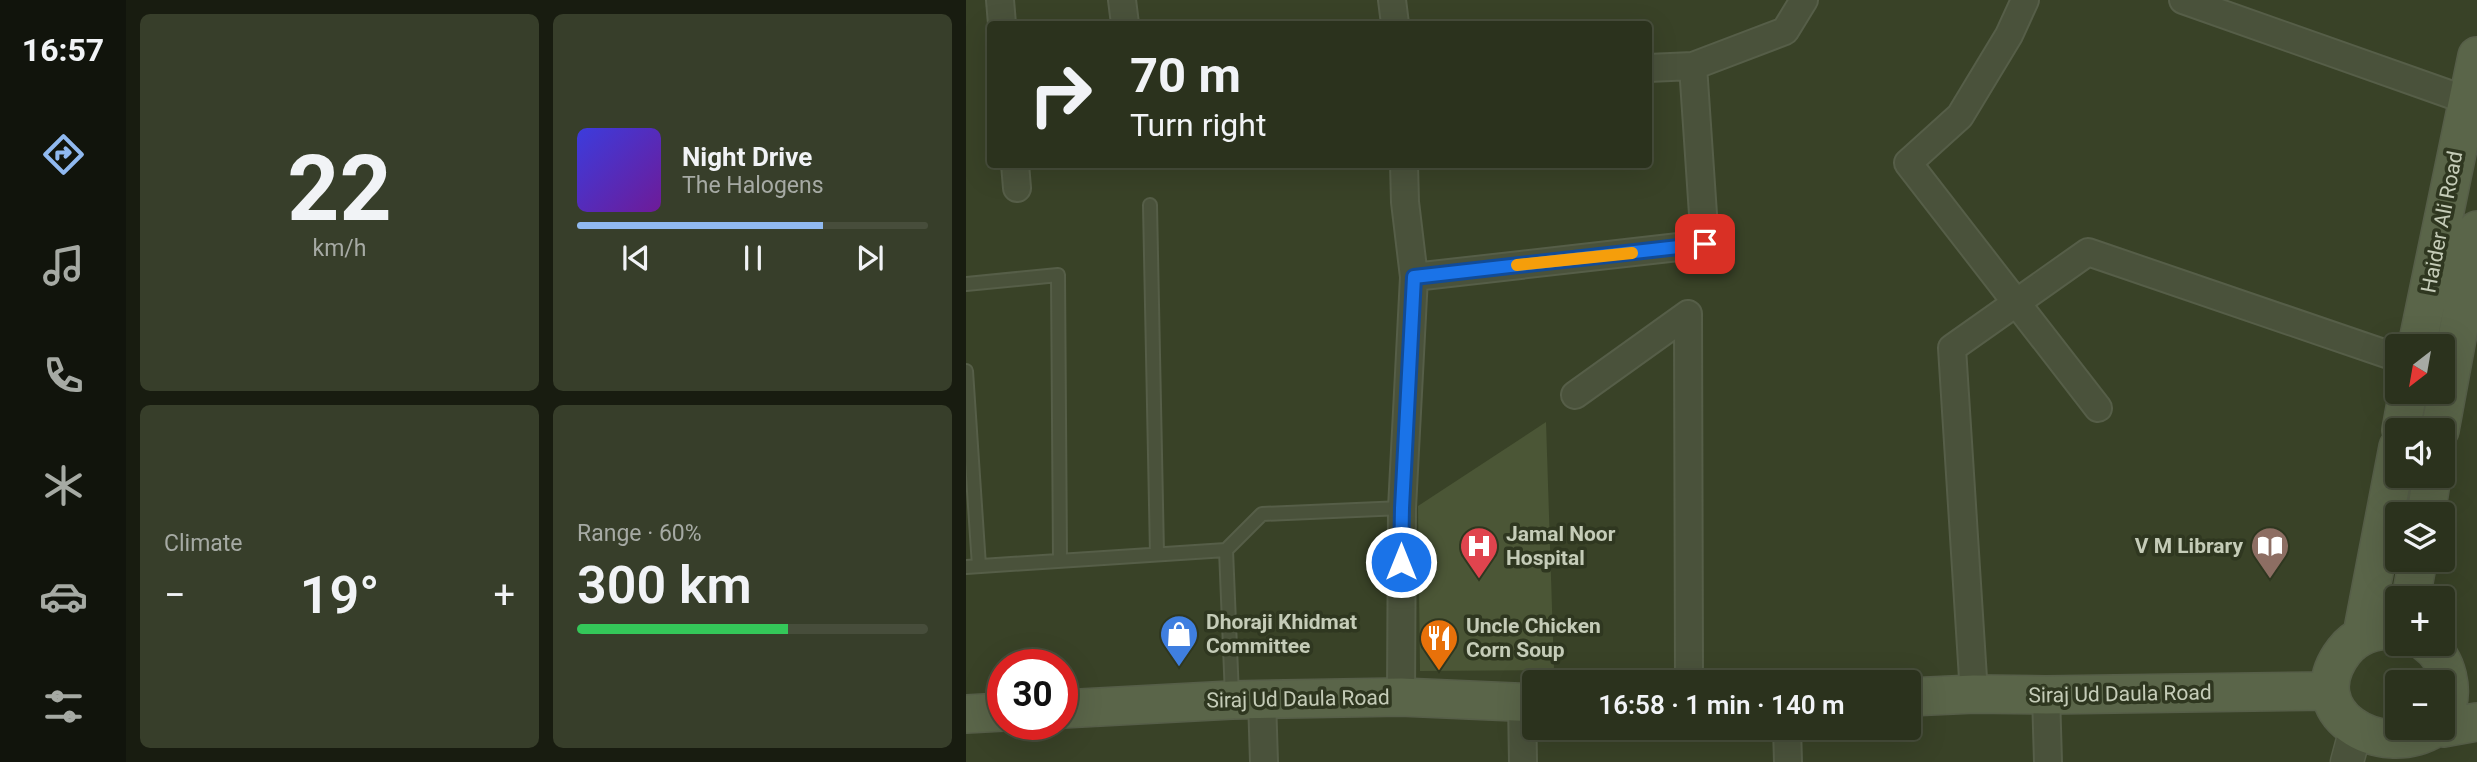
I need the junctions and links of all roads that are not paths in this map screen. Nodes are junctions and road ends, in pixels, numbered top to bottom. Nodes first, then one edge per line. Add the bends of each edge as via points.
1 (1000, 0) edge
2 (1122, 0) edge
3 (1392, 0) edge
4 (2025, 0) edge
5 (2183, 0) edge
6 (1794, 4) edge
7 (1002, 21) edge
8 (1125, 21) edge
9 (1395, 21) edge
10 (2477, 56) edge
11 (1693, 66) junction
12 (1652, 68) edge
13 (2466, 100) junction
14 (1404, 168) edge
15 (1150, 205) dead end
16 (2477, 230) edge
17 (1414, 277) junction
18 (2472, 279) edge
19 (966, 284) edge
20 (2016, 303) junction
21 (2419, 334) edge
22 (2385, 354) edge
23 (966, 371) edge
24 (1575, 395) dead end
25 (2098, 408) dead end
26 (2443, 418) edge
27 (2394, 488) edge
28 (1402, 508) junction
29 (1226, 550) junction
30 (1157, 554) junction
31 (1060, 560) junction
32 (972, 566) edge
33 (2380, 633) edge
34 (1689, 670) edge
35 (2330, 691) junction
36 (1973, 694) junction
37 (2046, 695) junction
38 (1401, 696) junction
39 (1921, 696) edge
40 (1247, 700) junction
41 (1522, 703) edge
42 (1078, 708) edge
43 (987, 713) edge
44 (966, 714) edge
45 (2455, 716) edge
46 (2477, 723) edge
47 (1525, 740) edge
48 (1787, 740) edge
49 (2421, 740) edge
50 (2351, 749) edge
51 (1264, 762) edge
52 (1523, 762) edge
53 (1787, 762) edge
54 (2048, 762) edge

1 - 7 street
2 - 8 street
3 - 9 street
4 - 20 street via 1960,116 1908,163
5 - 13 street
6 - 11 street via 1785,30
10 - 13 main road, Haider Ali Road
11 - 12 street
11 - 17 street via 1705,244
13 - 21 main road, Haider Ali Road
14 - 17 street
15 - 30 lane
16 - 18 main road, Haider Ali Road
17 - 28 street
18 - 26 main road, Haider Ali Road
19 - 31 lane via 1058,275
20 - 22 street via 2088,252
20 - 25 street
20 - 36 street via 1952,348
23 - 32 lane
24 - 34 street via 1688,314
27 - 33 main road
28 - 29 lane via 1262,514
28 - 38 street
29 - 30 lane
29 - 40 lane
30 - 31 lane
31 - 32 lane
33 - 35 main road via 2348,645 2332,674
35 - 37 main road, Siraj Ud Daula Road
35 - 50 main road
36 - 37 main road, Siraj Ud Daula Road
36 - 39 main road, Siraj Ud Daula Road
37 - 54 street
38 - 40 main road, Siraj Ud Daula Road
38 - 41 main road, Siraj Ud Daula Road
40 - 42 main road, Siraj Ud Daula Road
40 - 51 street
43 - 44 main road
45 - 46 main road
47 - 52 street
48 - 53 street
49 - 50 main road via 2404,747 2369,744

